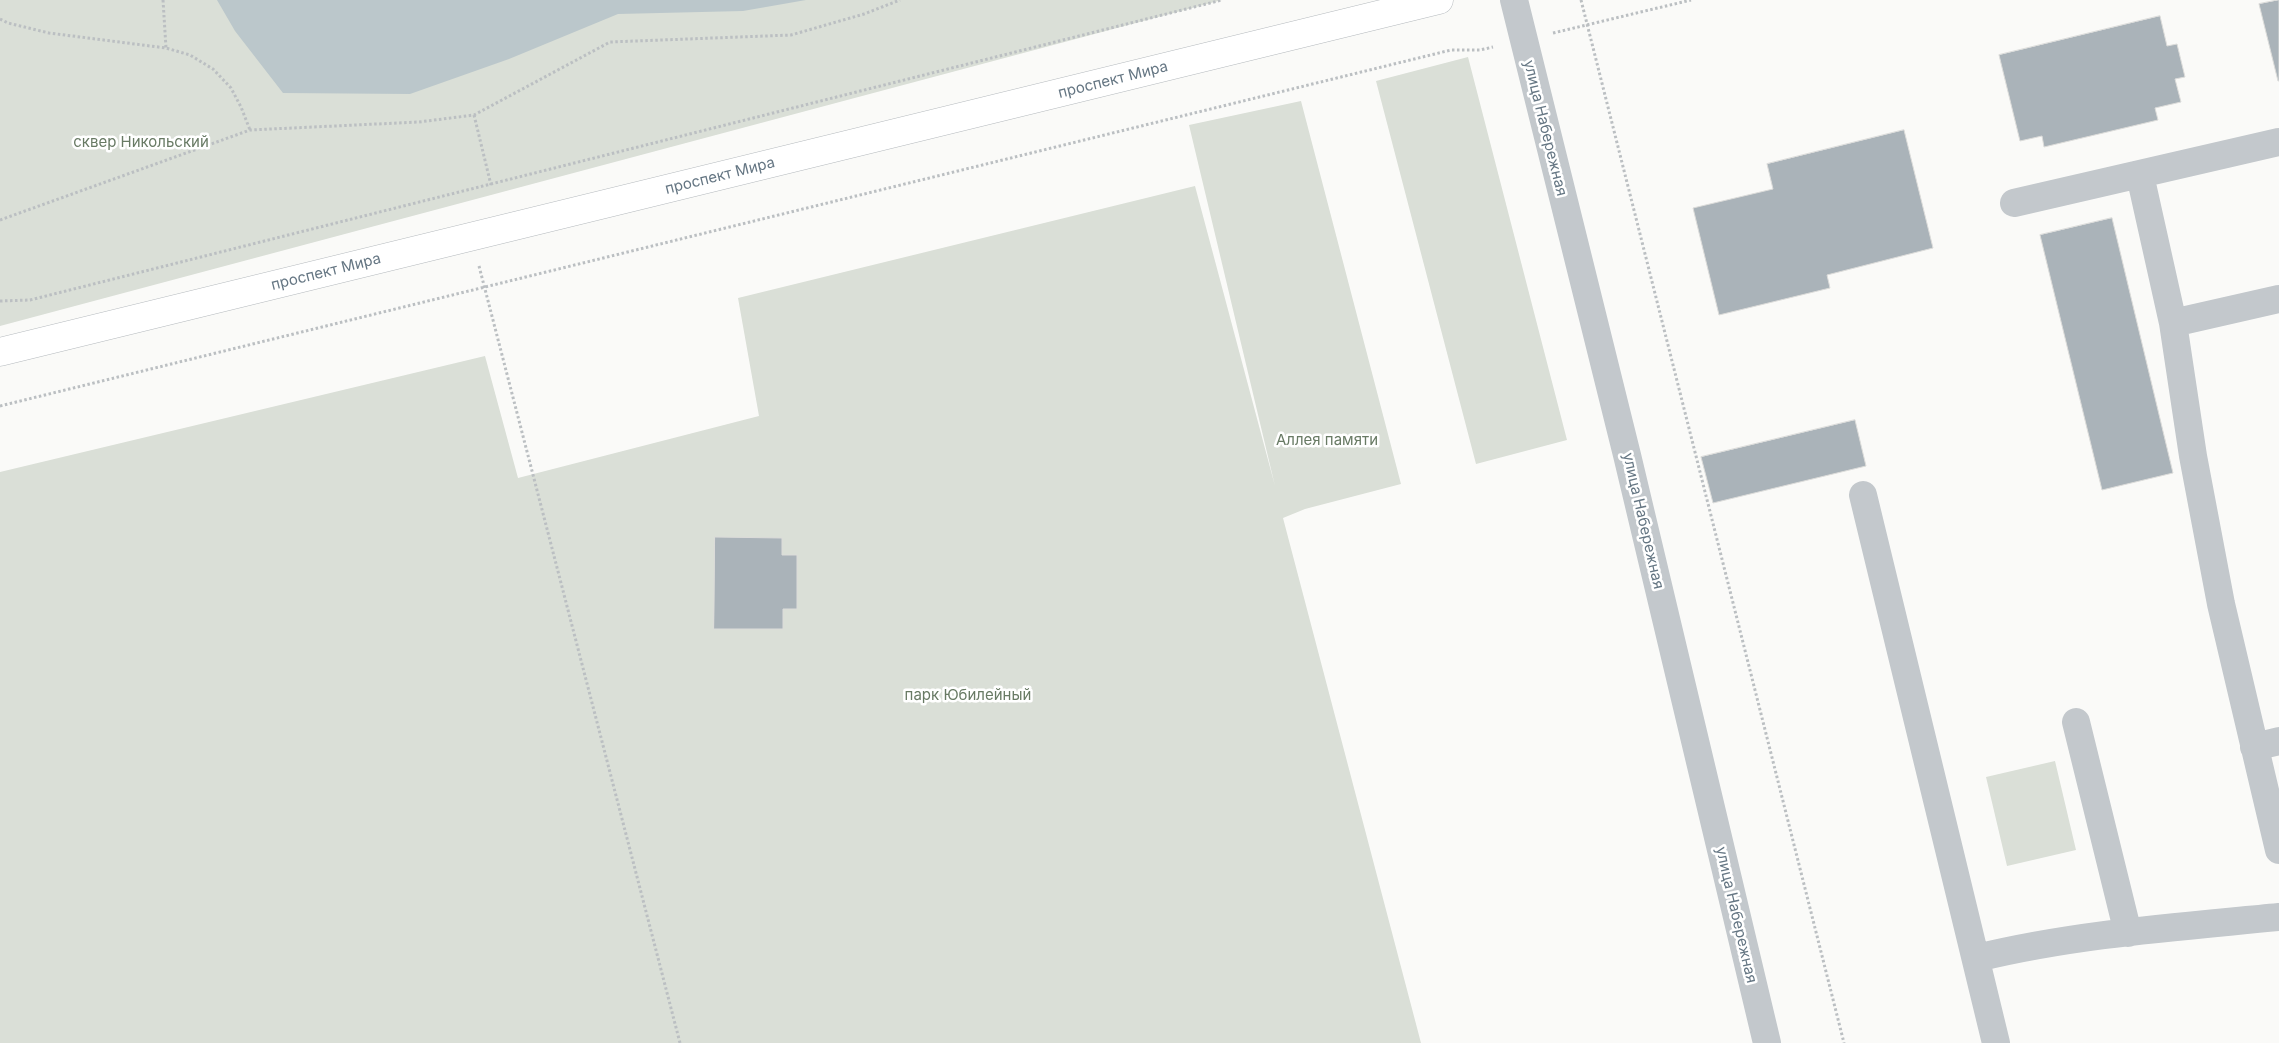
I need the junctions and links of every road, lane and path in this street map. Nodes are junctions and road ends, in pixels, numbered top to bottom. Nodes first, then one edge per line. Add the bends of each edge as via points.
1 (163, 0) edge
2 (900, 0) edge
3 (1222, 0) edge
4 (1439, 0) edge
5 (1514, 0) edge
6 (1581, 0) edge
7 (1690, 0) edge
8 (0, 18) edge
9 (1588, 26) junction
10 (166, 48) junction
11 (1451, 50) dead end
12 (474, 115) junction
13 (250, 130) junction
14 (2279, 142) edge
15 (2140, 175) junction
16 (490, 185) dead end
17 (2014, 203) dead end
18 (0, 220) edge
19 (471, 236) junction
20 (485, 287) junction
21 (2279, 300) edge
22 (0, 301) edge
23 (2173, 323) junction
24 (0, 352) edge
25 (0, 406) edge
26 (1863, 495) dead end
27 (2076, 722) dead end
28 (2267, 744) edge
29 (2279, 850) edge
30 (2279, 917) edge
31 (2128, 933) junction
32 (1977, 958) junction
33 (680, 1043) edge
34 (1767, 1043) edge
35 (1844, 1043) edge
36 (1996, 1043) edge

1 - 10 path
2 - 12 path via 791,35 610,42
3 - 22 path via 30,300
4 - 19 main road, проспект Мира
5 - 34 street, улица Набережная via 1627,455
6 - 9 path
7 - 9 path
8 - 10 path via 49,33
9 - 35 path
10 - 13 path via 190,55 213,70 231,88
11 - 20 path
12 - 13 path via 419,122
12 - 16 path
13 - 18 path
14 - 15 street
15 - 17 street
15 - 23 street
19 - 20 path
19 - 24 main road, проспект Мира
20 - 25 path
20 - 33 path
21 - 23 street
23 - 28 street via 2220,604
26 - 32 street
27 - 31 street
28 - 29 street
30 - 31 street
31 - 32 street via 2023,947
32 - 36 street

